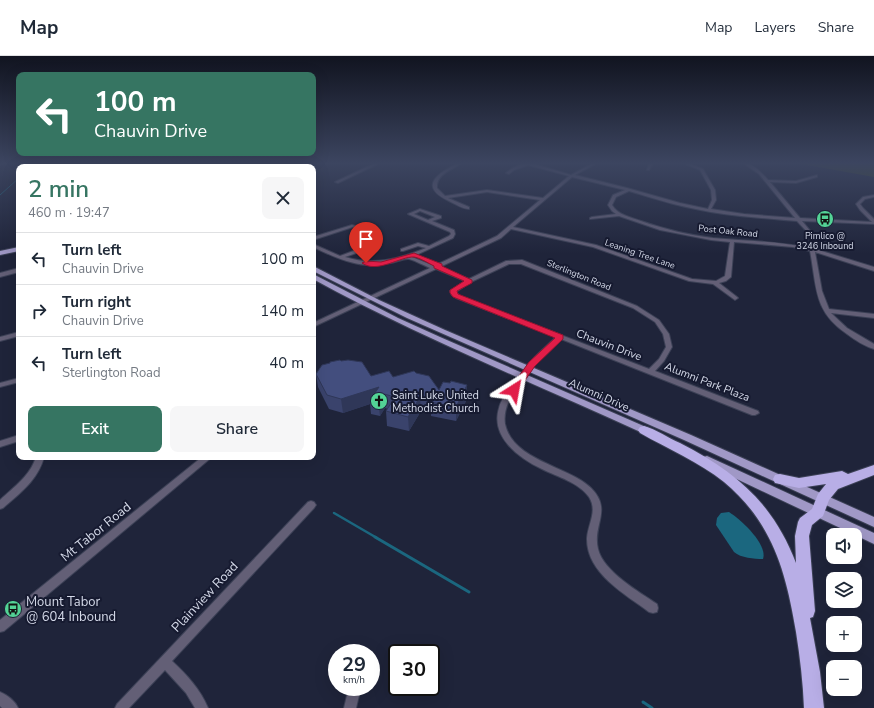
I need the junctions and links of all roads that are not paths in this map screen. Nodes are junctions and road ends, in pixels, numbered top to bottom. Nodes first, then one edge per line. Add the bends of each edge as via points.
1 (440, 193) edge
2 (466, 193) edge
3 (504, 193) edge
4 (550, 193) edge
5 (619, 193) edge
6 (639, 193) edge
7 (714, 193) edge
8 (777, 193) edge
9 (443, 196) junction
10 (874, 196) edge
11 (543, 199) junction
12 (468, 208) dead end
13 (709, 210) junction
14 (618, 214) junction
15 (592, 218) dead end
16 (798, 218) junction
17 (429, 221) junction
18 (874, 222) edge
19 (354, 226) dead end
20 (510, 228) junction
21 (316, 239) edge
22 (732, 241) junction
23 (16, 246) edge
24 (316, 246) edge
25 (366, 248) dead end
26 (429, 248) junction
27 (0, 250) edge
28 (16, 250) edge
29 (403, 250) dead end
30 (812, 250) junction
31 (0, 253) edge
32 (411, 256) junction
33 (341, 257) junction
34 (437, 266) junction
35 (874, 269) edge
36 (316, 270) edge
37 (16, 271) edge
38 (0, 275) edge
39 (316, 277) edge
40 (469, 281) junction
41 (714, 282) junction
42 (735, 298) dead end
43 (365, 300) junction
44 (827, 311) junction
45 (874, 316) edge
46 (316, 324) edge
47 (16, 335) edge
48 (560, 337) junction
49 (0, 339) edge
50 (874, 347) edge
51 (526, 372) junction
52 (650, 372) junction
53 (16, 381) edge
54 (0, 385) edge
55 (755, 413) dead end
56 (644, 430) junction
57 (16, 439) edge
58 (0, 444) edge
59 (39, 460) edge
60 (204, 460) edge
61 (873, 471) edge
62 (780, 479) junction
63 (0, 505) edge
64 (310, 505) dead end
65 (820, 505) junction
66 (874, 522) edge
67 (874, 539) edge
68 (653, 608) dead end
69 (0, 627) edge
70 (809, 660) junction
71 (164, 661) junction
72 (353, 696) edge
73 (0, 698) edge
74 (12, 708) edge
75 (121, 708) edge
76 (202, 708) edge
77 (350, 708) edge
78 (814, 708) edge

1 - 9 street
2 - 9 street
3 - 11 street
4 - 11 street
5 - 14 street via 610,202 610,208
6 - 13 street
7 - 13 street
8 - 16 street
9 - 12 street
10 - 18 street via 864,198 858,204
11 - 20 street
13 - 16 street
14 - 15 street
14 - 22 street, Post Oak Road via 670,232
16 - 18 street
16 - 30 street via 814,238
17 - 17 street via 423,219 410,214 420,210 439,217
17 - 26 street via 452,231 453,234
19 - 21 street
20 - 34 street via 494,240
20 - 41 street, Leaning Tree Lane via 582,243 691,280
22 - 30 street, Post Oak Road via 783,244
22 - 41 street via 728,277 723,281
23 - 27 main road
24 - 33 street
25 - 33 street
26 - 29 street via 418,244
26 - 32 street
28 - 31 main road
30 - 35 street, Post Oak Road
30 - 44 street via 822,301
32 - 33 street via 381,264
32 - 34 street
34 - 40 street
34 - 43 street
36 - 43 main road, Alumni Drive
37 - 38 street
39 - 43 main road, Alumni Drive
40 - 48 street, Chauvin Drive via 454,290 454,294
40 - 52 street, Sterlington Road via 508,262 518,261 644,312 660,325 668,341 666,353
41 - 42 street
43 - 46 street
43 - 51 main road, Alumni Drive via 422,332
44 - 45 street
44 - 50 street via 846,330
47 - 49 street
48 - 51 street, Chauvin Drive
48 - 52 street, Chauvin Drive
51 - 56 main road, Alumni Drive
51 - 62 main road, Alumni Drive
51 - 68 street, Chauvin Drive via 501,410 505,435 525,456 575,482 592,494 598,512 592,548 599,564 612,578
52 - 55 street, Alumni Park Plaza
53 - 54 street
56 - 65 main road, Alumni Drive
56 - 70 highway via 728,478 745,493 770,523 795,577
57 - 58 street
59 - 63 street via 31,475
60 - 69 street, Mt Tabor Road
61 - 62 highway via 806,482
61 - 65 highway via 833,485
62 - 65 main road, Alumni Drive
64 - 71 street, Plainview Road
65 - 66 main road, Alumni Drive
65 - 67 main road, Alumni Drive
65 - 70 highway via 805,522 802,530
70 - 78 highway
71 - 75 street, Plainview Road
71 - 76 street via 197,696
72 - 77 street
73 - 74 street

